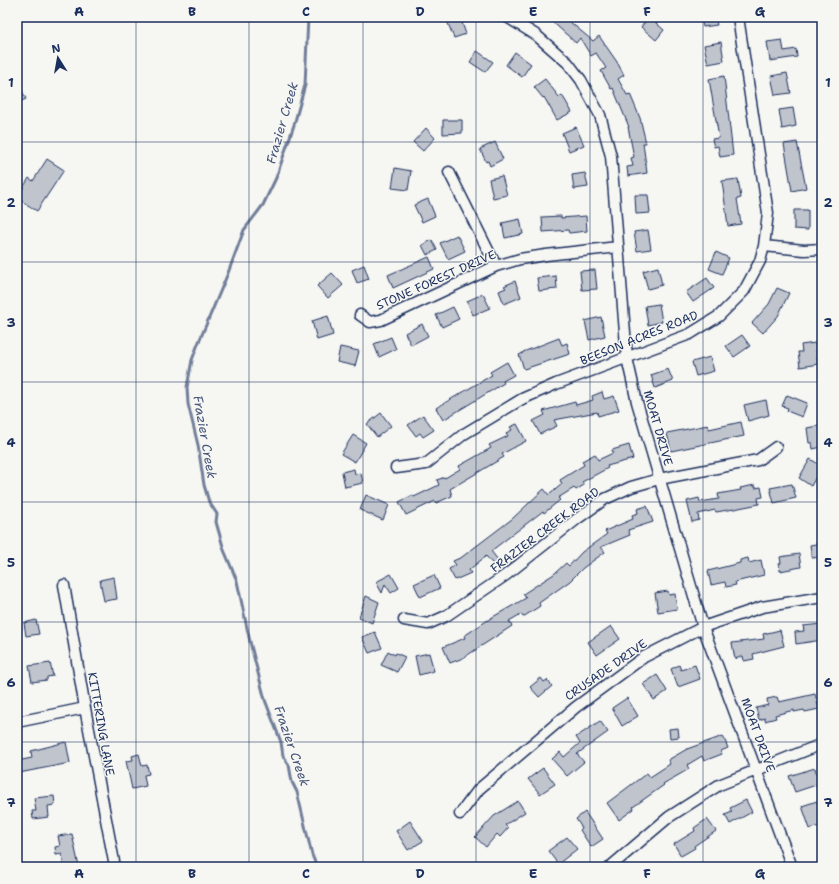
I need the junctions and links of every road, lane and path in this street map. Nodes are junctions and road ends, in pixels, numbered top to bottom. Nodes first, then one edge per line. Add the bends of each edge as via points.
1 (738, 17) edge
2 (507, 18) edge
3 (449, 172) dead end
4 (764, 246) junction
5 (618, 247) junction
6 (822, 249) edge
7 (496, 266) junction
8 (360, 315) dead end
9 (626, 358) junction
10 (776, 447) dead end
11 (396, 468) dead end
12 (659, 479) junction
13 (64, 585) dead end
14 (822, 597) edge
15 (404, 620) dead end
16 (703, 627) junction
17 (85, 708) junction
18 (17, 722) edge
19 (822, 744) edge
20 (757, 770) junction
21 (460, 814) dead end
22 (115, 867) edge
23 (610, 867) edge
24 (792, 867) edge

1 - 4 street, BEESON ACRES ROAD via 767,200
2 - 5 street, MOAT DRIVE via 536,34 568,63 592,98 607,135 611,156
3 - 7 street
4 - 6 street
4 - 9 street, BEESON ACRES ROAD via 744,291 719,316 690,334
5 - 7 street, STONE FOREST DRIVE via 546,254
5 - 9 street, MOAT DRIVE
7 - 8 street, STONE FOREST DRIVE via 381,320 370,322
9 - 11 street, BEESON ACRES ROAD via 556,384 522,400 470,430 426,464
9 - 12 street, MOAT DRIVE
10 - 12 street, FRAZIER CREEK ROAD via 758,460
12 - 15 street, FRAZIER CREEK ROAD via 631,487 605,499 506,575 446,616 428,624
12 - 16 street, MOAT DRIVE
13 - 17 street, KITTERING LANE
14 - 16 street, CRUSADE DRIVE via 762,607
16 - 20 street, MOAT DRIVE
16 - 21 street, CRUSADE DRIVE via 644,657 576,707 479,789
17 - 18 street
17 - 22 street, KITTERING LANE
19 - 20 street
20 - 23 street via 719,785 669,817
20 - 24 street, MOAT DRIVE

